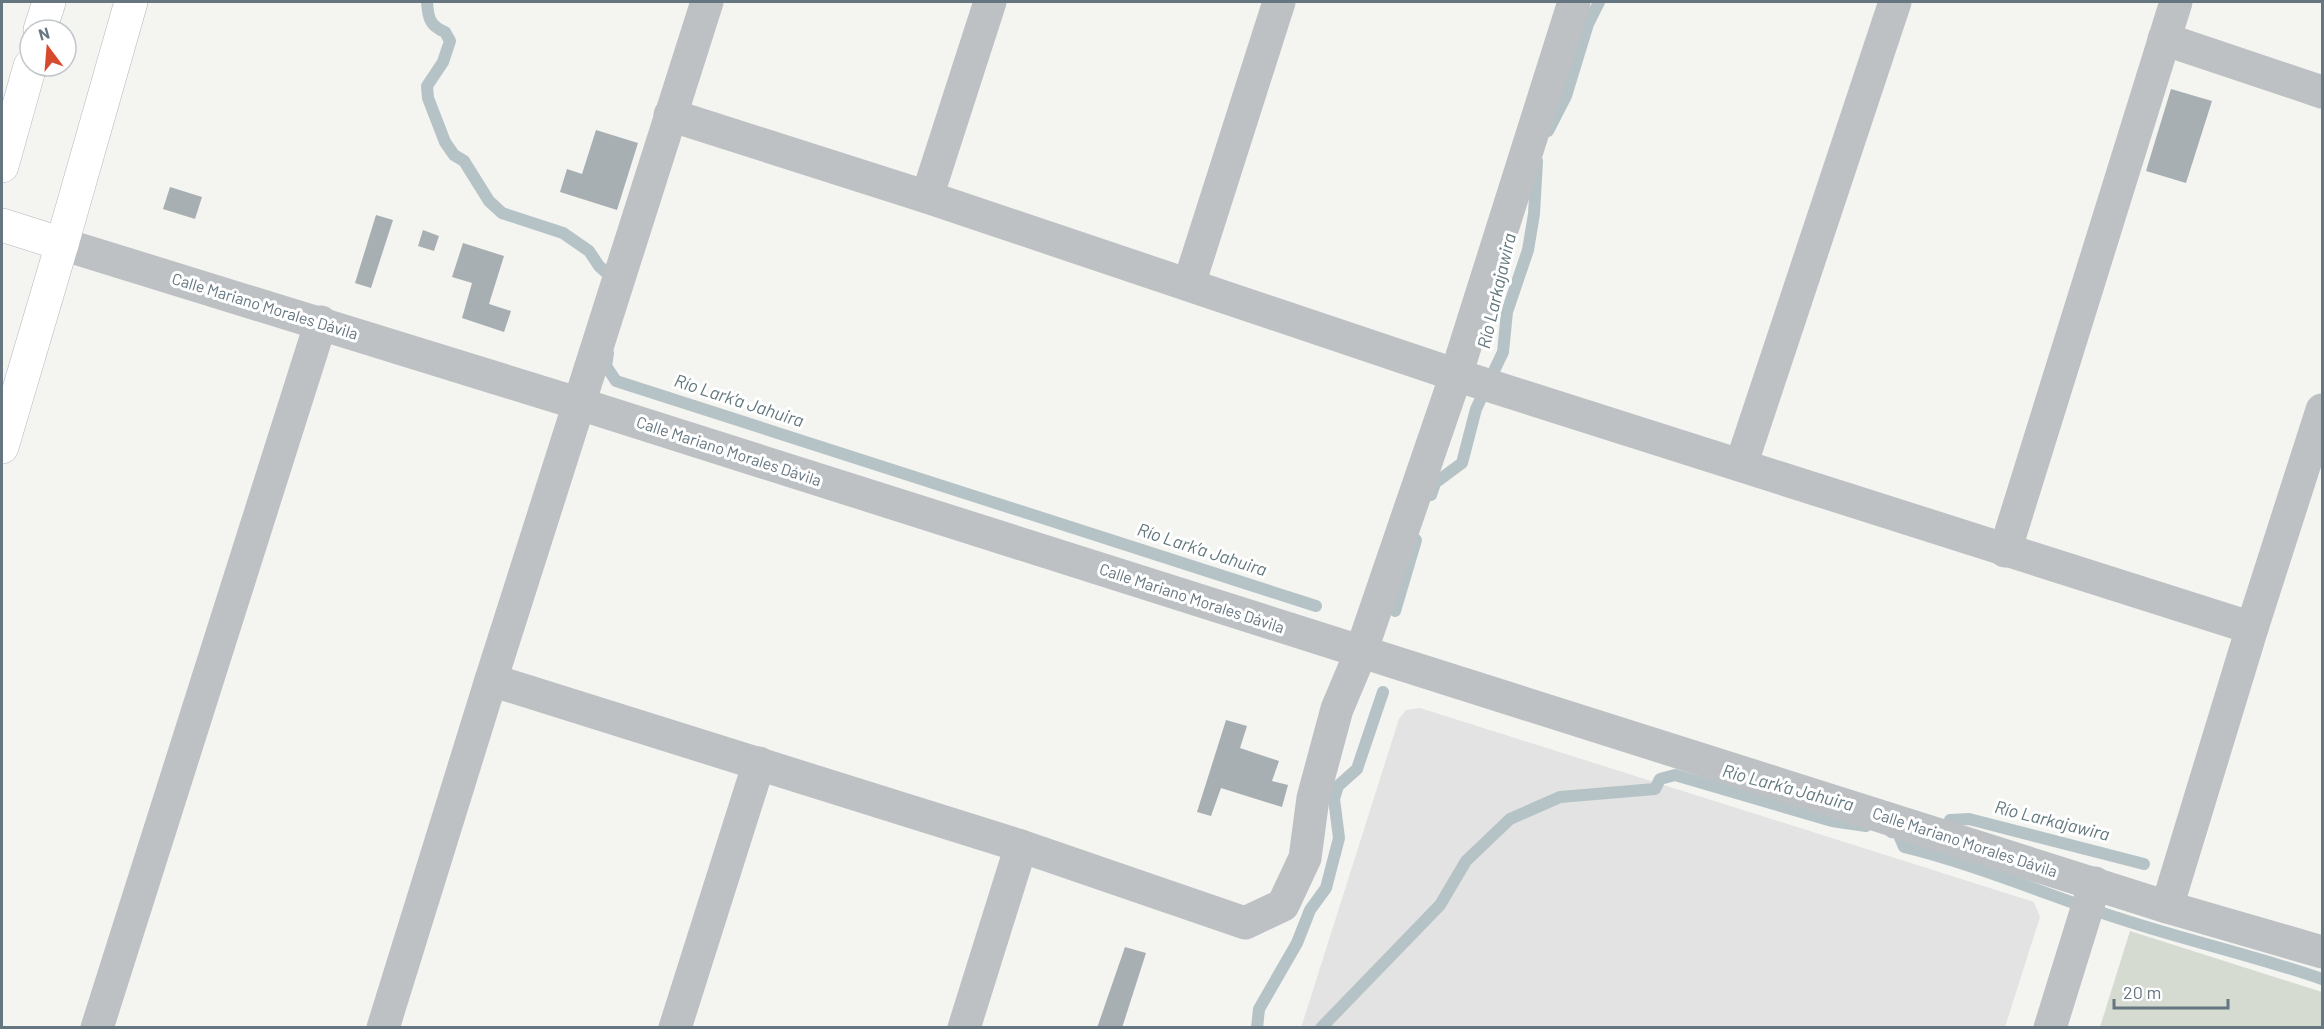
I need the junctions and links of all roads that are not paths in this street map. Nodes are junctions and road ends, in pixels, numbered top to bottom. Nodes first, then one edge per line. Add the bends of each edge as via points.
1 (49, 2) edge
2 (131, 2) edge
3 (707, 2) edge
4 (990, 2) edge
5 (1279, 2) edge
6 (1574, 2) edge
7 (1895, 2) edge
8 (2176, 2) edge
9 (44, 18) edge
10 (2164, 39) junction
11 (27, 78) edge
12 (2322, 92) edge
13 (670, 115) junction
14 (2, 166) edge
15 (927, 197) junction
16 (2, 225) edge
17 (62, 244) junction
18 (1189, 284) junction
19 (321, 322) junction
20 (1456, 375) junction
21 (580, 404) junction
22 (2322, 410) edge
23 (2, 447) edge
24 (1742, 465) junction
25 (2005, 551) junction
26 (2252, 628) junction
27 (1361, 652) junction
28 (491, 680) junction
29 (759, 763) junction
30 (1021, 846) junction
31 (2095, 883) junction
32 (2167, 907) junction
33 (2322, 952) edge
34 (97, 1028) edge
35 (383, 1028) edge
36 (675, 1028) edge
37 (964, 1028) edge
38 (2050, 1028) edge

1 - 9 street
2 - 17 street
3 - 13 street
4 - 15 street
5 - 18 street
6 - 20 street
7 - 24 street
8 - 10 street
10 - 12 street
10 - 25 street
11 - 14 street
13 - 15 street
13 - 21 street
15 - 18 street
16 - 17 street
17 - 19 street, Calle Mariano Morales Dávila
17 - 23 street
18 - 20 street
19 - 21 street, Calle Mariano Morales Dávila
19 - 34 street
20 - 24 street
20 - 27 street
21 - 27 street, Calle Mariano Morales Dávila
21 - 28 street
22 - 26 street
24 - 25 street
25 - 26 street
26 - 32 street
27 - 30 street via 1334,720 1313,798 1305,858 1283,905 1245,923
27 - 31 street, Calle Mariano Morales Dávila
28 - 29 street
28 - 35 street
29 - 30 street
29 - 36 street
30 - 37 street
31 - 32 street, Calle Mariano Morales Dávila
31 - 38 street
32 - 33 street, Calle Mariano Morales Dávila

